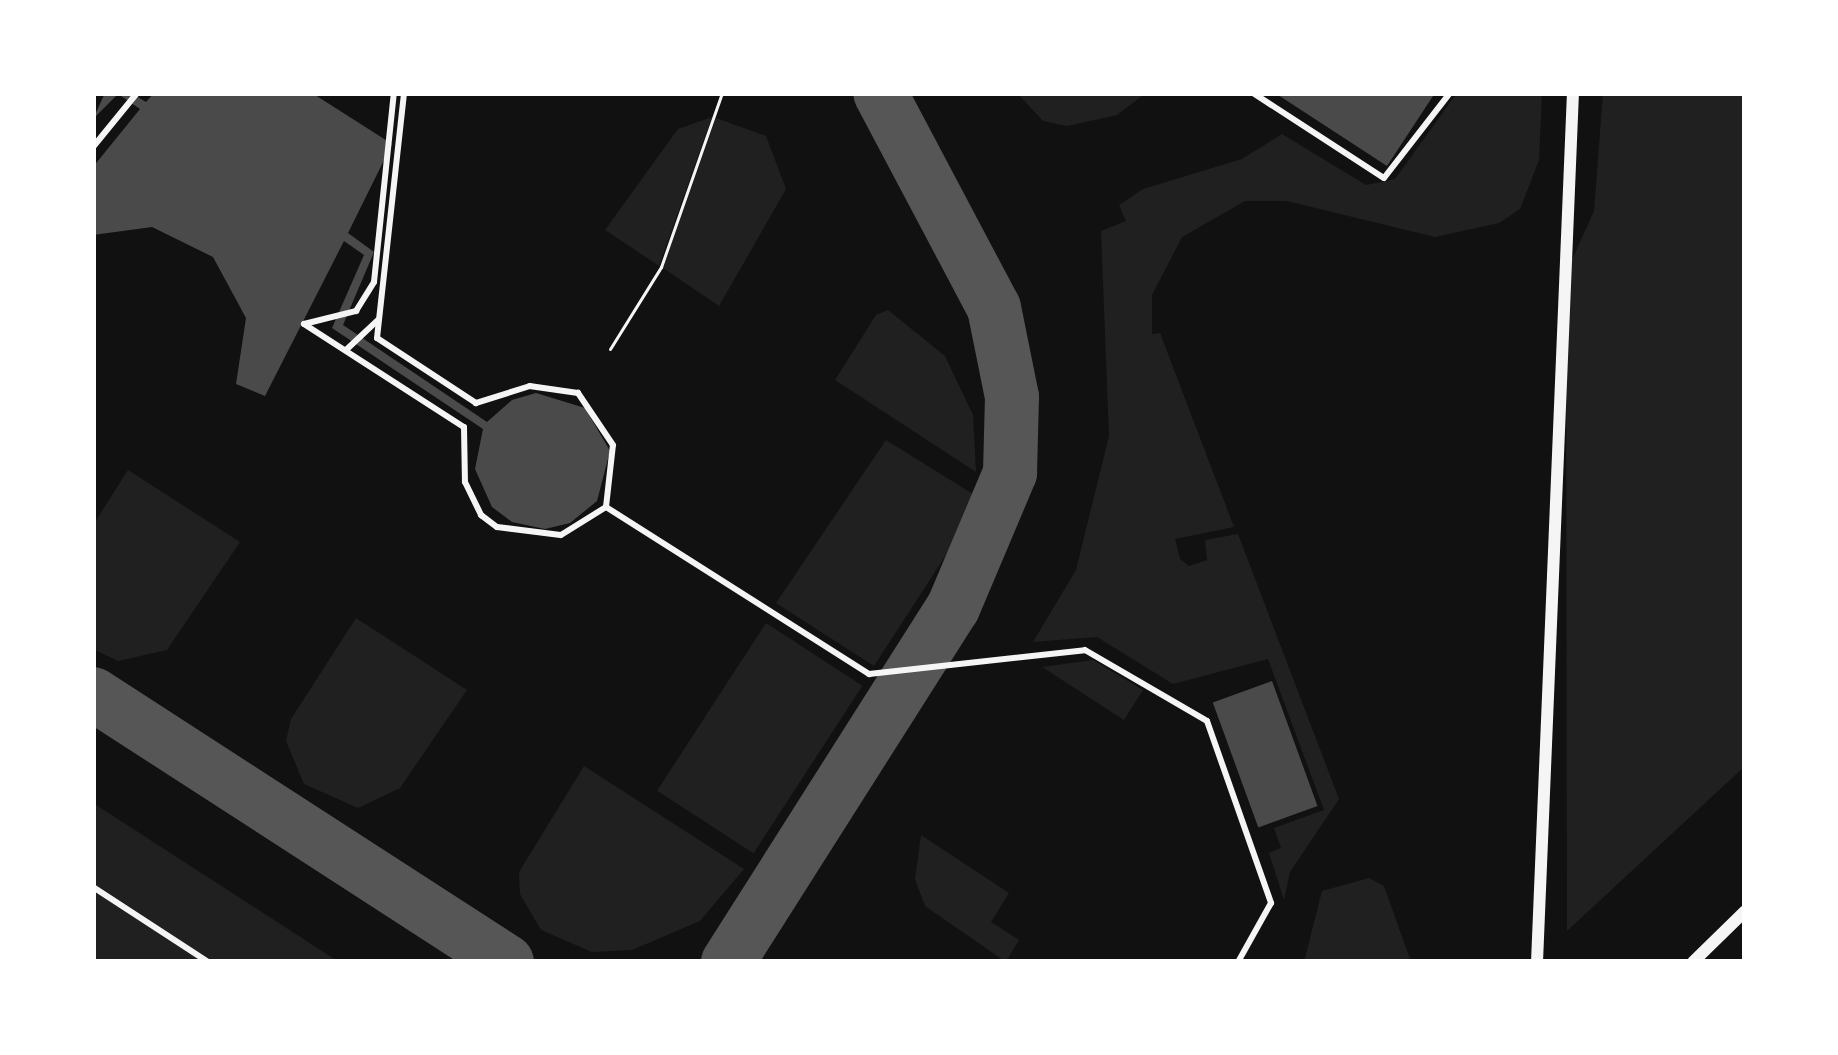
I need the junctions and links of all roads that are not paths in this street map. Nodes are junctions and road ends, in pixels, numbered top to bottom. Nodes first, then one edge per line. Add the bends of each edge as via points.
1 (137, 93) edge
2 (394, 93) edge
3 (404, 93) edge
4 (1253, 93) edge
5 (1450, 93) edge
6 (1573, 93) edge
7 (93, 148) edge
8 (378, 320) junction
9 (346, 350) junction
10 (606, 507) junction
11 (93, 887) edge
12 (1745, 911) edge
13 (208, 962) edge
14 (1238, 962) edge
15 (1537, 962) edge
16 (1693, 962) edge

1 - 7 lane
2 - 9 lane via 374,282 356,311 304,324
3 - 8 lane
4 - 5 lane via 1384,178
6 - 15 street
8 - 9 lane
8 - 10 lane via 376,338 476,403 530,386 578,393 613,445
9 - 10 lane via 464,427 465,482 481,515 497,527 561,535
10 - 14 lane via 869,674 1085,650 1207,721 1270,903
11 - 13 lane
12 - 16 street

